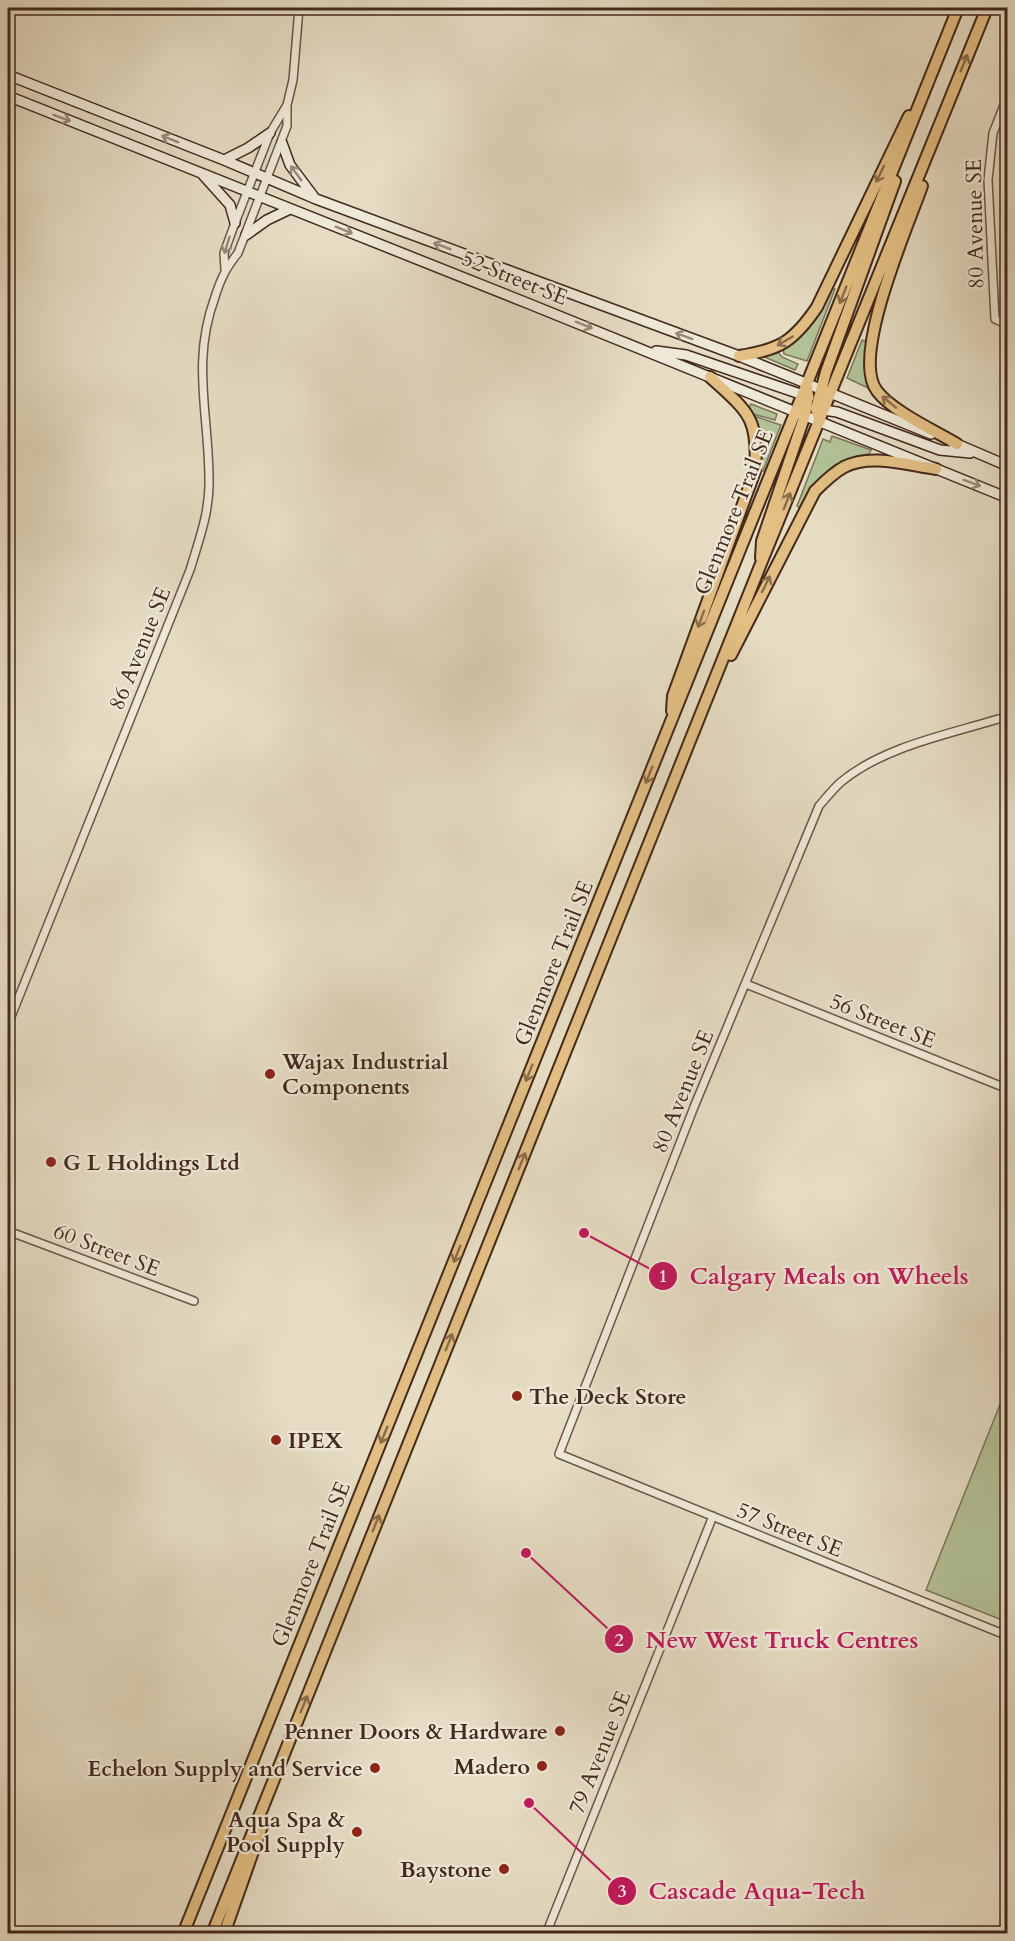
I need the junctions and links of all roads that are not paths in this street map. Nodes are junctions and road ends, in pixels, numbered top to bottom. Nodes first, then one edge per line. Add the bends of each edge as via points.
1 (299, 8) edge
2 (958, 8) edge
3 (987, 8) edge
4 (935, 65) junction
5 (8, 75) edge
6 (1008, 95) edge
7 (8, 96) edge
8 (287, 105) junction
9 (942, 117) junction
10 (909, 132) junction
11 (270, 133) junction
12 (282, 143) junction
13 (224, 160) junction
14 (199, 171) junction
15 (255, 174) junction
16 (268, 179) junction
17 (248, 191) junction
18 (261, 196) junction
19 (316, 199) junction
20 (290, 209) junction
21 (235, 223) junction
22 (246, 235) junction
23 (225, 269) junction
24 (1008, 325) edge
25 (645, 350) junction
26 (739, 356) junction
27 (710, 377) junction
28 (807, 383) junction
29 (813, 402) junction
30 (820, 422) junction
31 (957, 444) junction
32 (981, 455) junction
33 (1008, 466) edge
34 (936, 469) junction
35 (1008, 498) edge
36 (760, 566) junction
37 (718, 672) junction
38 (1008, 719) edge
39 (671, 721) junction
40 (746, 984) junction
41 (8, 1024) edge
42 (1008, 1089) edge
43 (8, 1231) edge
44 (194, 1301) dead end
45 (559, 1454) joint
46 (712, 1516) junction
47 (1008, 1636) edge
48 (273, 1779) junction
49 (183, 1934) edge
50 (212, 1934) edge
51 (224, 1934) edge
52 (546, 1934) edge

1 - 8 street, 86 Avenue SE via 294,80
2 - 4 main road, Glenmore Trail SE
9 -> 3 main road, Glenmore Trail SE
4 - 10 main road, Glenmore Trail SE
4 -> 26 main road via 817,307 792,338 761,353
13 -> 5 main road, 52 Street SE
6 - 24 street, 80 Avenue SE via 993,133 988,180 995,319
7 -> 14 main road, 52 Street SE
8 - 11 street, 86 Avenue SE
8 - 12 street, 86 Avenue SE
9 - 29 main road, Glenmore Trail SE
31 -> 9 main road via 890,404 876,390 870,373 871,336
10 -> 28 main road, Glenmore Trail SE
10 - 29 main road via 890,200
11 - 13 main road
11 - 15 street, 86 Avenue SE
12 - 16 street, 86 Avenue SE
19 -> 12 main road via 290,165
13 - 15 main road, 52 Street SE
14 - 17 main road, 52 Street SE
14 - 21 main road via 230,205
15 - 16 main road, 52 Street SE
15 - 17 street, 86 Avenue SE
16 - 18 street, 86 Avenue SE
16 - 19 main road, 52 Street SE
17 - 18 main road, 52 Street SE
17 - 21 street, 86 Avenue SE
18 - 20 main road, 52 Street SE
18 - 22 street, 86 Avenue SE
26 -> 19 main road, 52 Street SE
20 - 22 main road
20 -> 25 main road, 52 Street SE
21 -> 23 street, 86 Avenue SE via 224,253
22 - 23 street, 86 Avenue SE
23 - 41 street, 86 Avenue SE via 208,314 202,344 209,481 205,523 190,570
25 - 27 main road, 52 Street SE
25 - 29 main road via 686,355
26 - 28 main road, 52 Street SE
27 - 29 main road, 52 Street SE
27 -> 39 main road via 749,417 756,434 755,471 673,696
28 - 29 main road, Glenmore Trail SE
28 - 29 main road, 52 Street SE
29 - 30 main road, Glenmore Trail SE
29 - 30 main road, 52 Street SE
29 - 31 main road, 52 Street SE
29 - 32 main road via 940,450
29 - 36 main road via 762,541
29 - 39 main road, Glenmore Trail SE
30 - 34 main road, 52 Street SE
36 -> 30 main road, Glenmore Trail SE
31 - 32 main road, 52 Street SE
32 - 33 main road, 52 Street SE
34 -> 35 main road, 52 Street SE
37 -> 34 main road via 733,653 815,491 834,473 864,461
36 - 37 main road, Glenmore Trail SE
48 -> 37 main road, Glenmore Trail SE
38 - 40 street, 80 Avenue SE via 889,753 839,783 819,806
39 -> 49 main road, Glenmore Trail SE
40 - 42 street, 56 Street SE
40 - 45 street, 80 Avenue SE
43 - 44 street, 60 Street SE
45 - 46 street, 57 Street SE
46 - 47 street, 57 Street SE
46 - 52 street, 79 Avenue SE
48 - 50 main road, Glenmore Trail SE
48 - 51 main road via 264,1821

